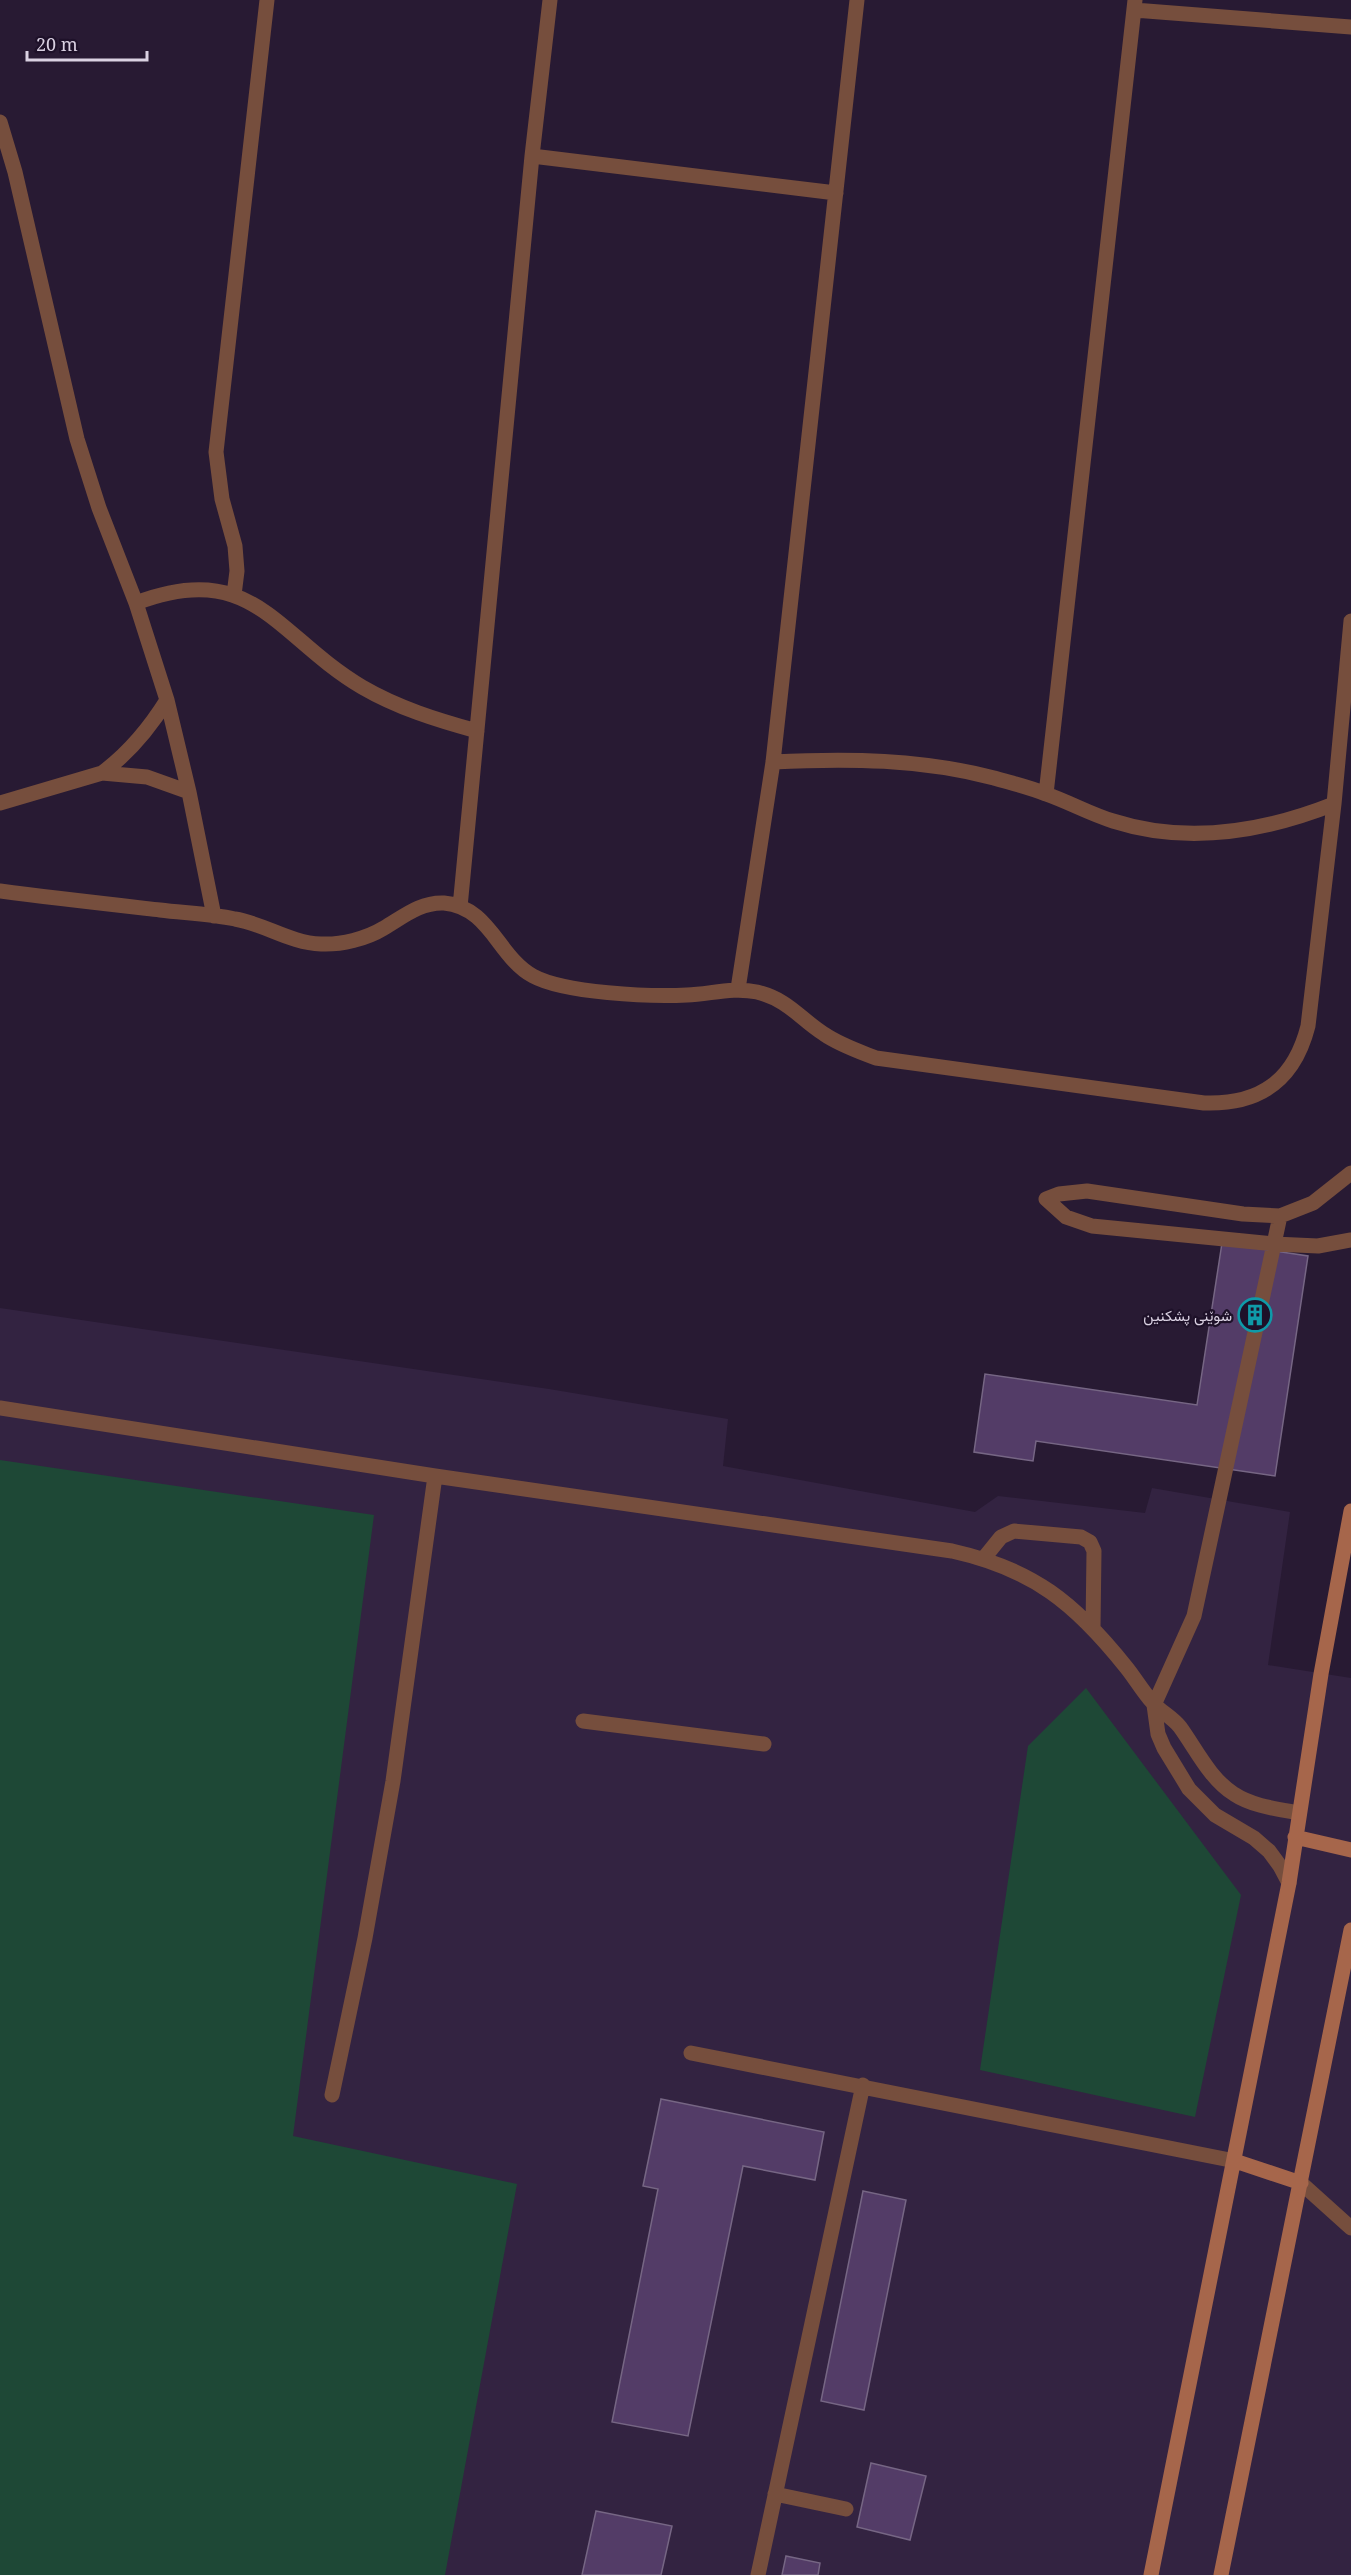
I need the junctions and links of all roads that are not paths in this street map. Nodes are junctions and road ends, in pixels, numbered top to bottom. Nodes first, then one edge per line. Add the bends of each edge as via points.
1 (267, 0) edge
2 (550, 0) edge
3 (857, 0) edge
4 (1135, 5) edge
5 (1351, 27) edge
6 (0, 122) edge
7 (532, 156) junction
8 (836, 193) junction
9 (234, 595) junction
10 (136, 603) junction
11 (1351, 621) edge
12 (167, 700) junction
13 (477, 731) junction
14 (773, 762) junction
15 (102, 773) junction
16 (189, 792) junction
17 (1046, 794) junction
18 (0, 803) edge
19 (1334, 804) junction
20 (0, 891) edge
21 (460, 907) junction
22 (214, 916) junction
23 (738, 989) junction
24 (1351, 1173) edge
25 (1280, 1216) junction
26 (1351, 1240) edge
27 (1274, 1244) junction
28 (0, 1408) edge
29 (435, 1476) junction
30 (1351, 1511) edge
31 (1348, 1550) edge
32 (984, 1558) junction
33 (1094, 1628) junction
34 (1154, 1705) junction
35 (583, 1721) dead end
36 (764, 1744) dead end
37 (1299, 1813) junction
38 (1295, 1837) junction
39 (1351, 1850) edge
40 (1288, 1883) junction
41 (1351, 1930) edge
42 (691, 2053) dead end
43 (862, 2085) junction
44 (332, 2095) dead end
45 (1235, 2161) junction
46 (1301, 2182) junction
47 (1351, 2228) edge
48 (775, 2494) junction
49 (846, 2509) dead end
50 (758, 2575) edge
51 (1151, 2575) edge
52 (1221, 2575) edge

1 - 9 street via 216,452 222,499 235,546
2 - 7 street
3 - 8 street
4 - 5 street
4 - 17 street
6 - 10 street via 77,439
7 - 8 street
7 - 13 street
8 - 14 street
9 - 10 street via 184,589
9 - 13 street via 278,620 327,664 362,687 408,710
10 - 12 street
11 - 19 street
12 - 15 street via 122,758
12 - 16 street
13 - 21 street
14 - 17 street via 829,759 906,763 993,778
14 - 23 street
15 - 16 street via 147,777
15 - 18 street
16 - 22 street
17 - 19 street via 1115,822 1189,834 1263,828
19 - 23 street via 1308,1026 1302,1048 1291,1068 1275,1084 1239,1102 1204,1103 876,1058 824,1034 793,1007 774,997
20 - 22 street
21 - 22 street via 445,903 426,905 363,938 322,944 296,941 258,925
21 - 23 street via 486,925 518,965 562,987 643,995
24 - 25 street via 1313,1203
25 - 27 street
25 - 27 street via 1087,1191 1046,1199 1066,1217 1092,1226
26 - 27 street via 1318,1246
27 - 34 street via 1194,1616
28 - 29 street
29 - 32 street
29 - 44 street via 393,1781
30 - 31 street
31 - 37 street via 1321,1674
32 - 33 street via 1023,1573 1061,1598
32 - 33 street via 1001,1537 1014,1531 1082,1537 1090,1542 1094,1551
33 - 34 street
34 - 37 street via 1173,1719 1221,1784 1233,1794 1246,1801
34 - 40 street via 1158,1734 1189,1789 1215,1815 1269,1851
35 - 36 street
37 - 38 street
38 - 39 street
38 - 40 street
40 - 45 street
41 - 46 street
42 - 43 street
43 - 45 street
43 - 48 street
45 - 46 street
45 - 51 street
46 - 47 street
46 - 52 street
48 - 49 street
48 - 50 street

